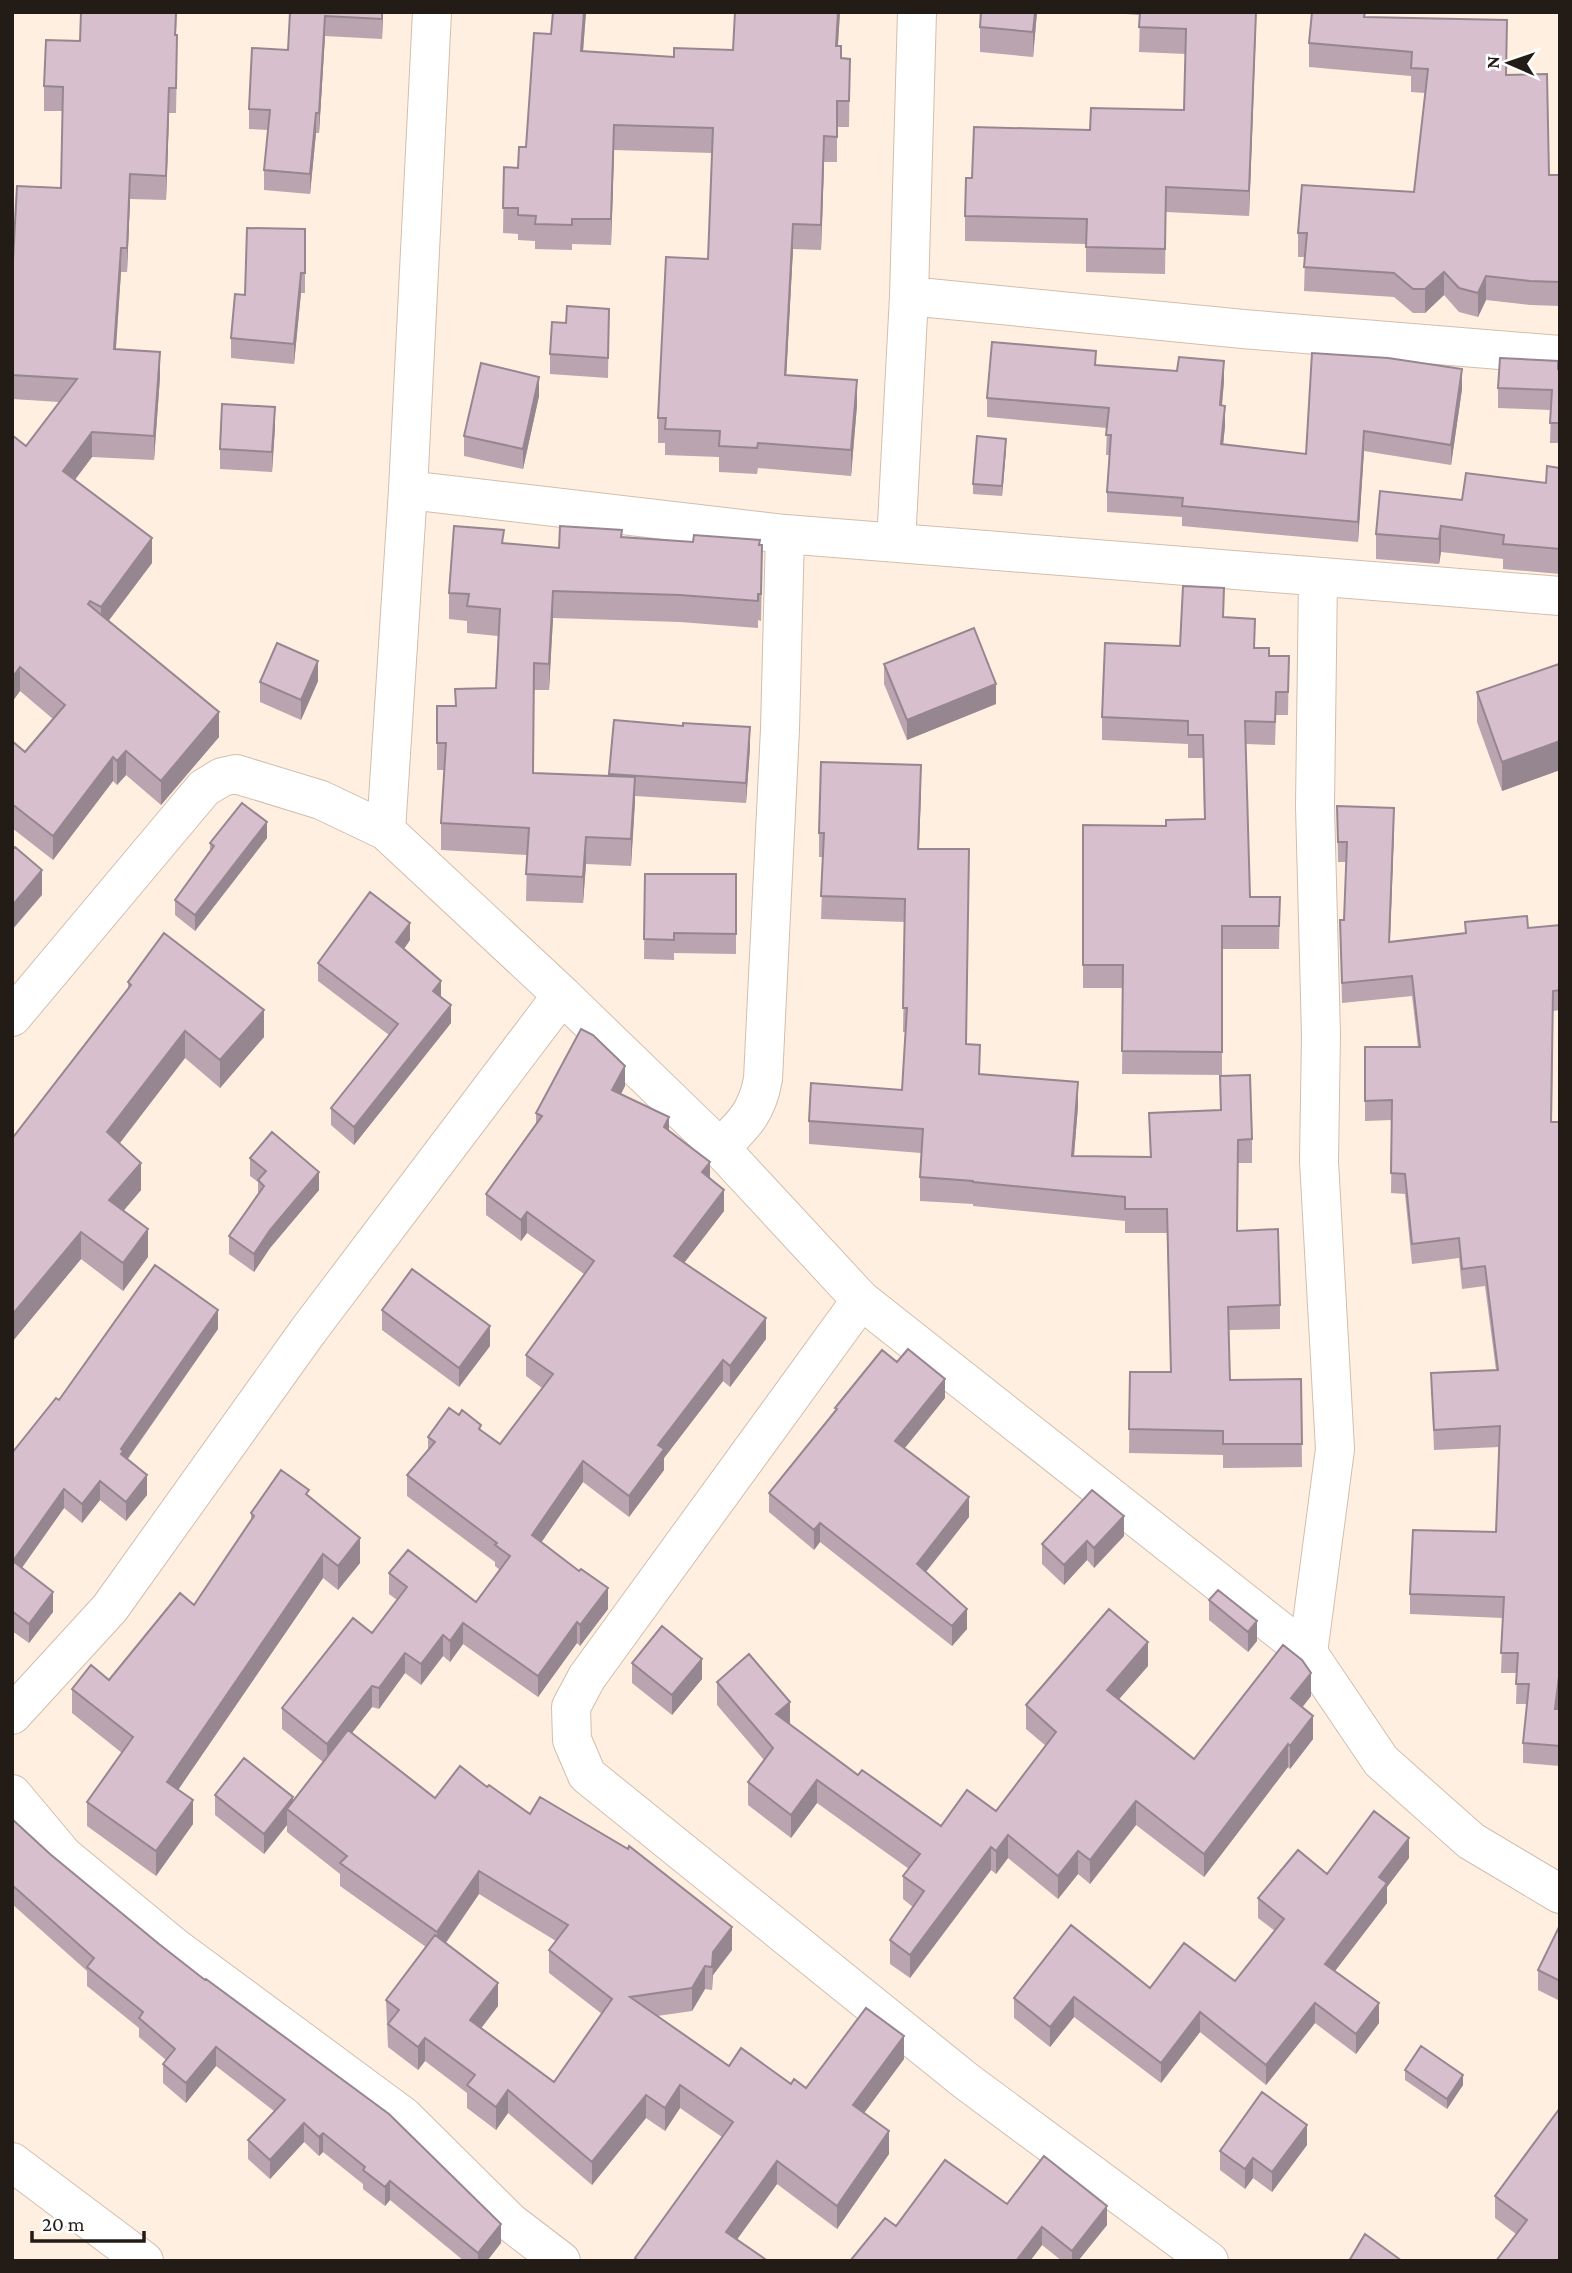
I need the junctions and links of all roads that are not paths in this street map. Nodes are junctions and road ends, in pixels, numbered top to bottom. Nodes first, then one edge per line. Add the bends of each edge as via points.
1 (432, 12) edge
2 (917, 12) edge
3 (909, 296) junction
4 (1560, 355) edge
5 (408, 490) junction
6 (785, 534) junction
7 (896, 543) junction
8 (1318, 578) junction
9 (1560, 596) edge
10 (386, 831) junction
11 (562, 995) junction
12 (12, 1017) edge
13 (720, 1148) junction
14 (861, 1300) junction
15 (1308, 1653) junction
16 (12, 1715) edge
17 (12, 1794) edge
18 (1560, 1894) edge
19 (12, 2162) edge
20 (144, 2261) edge
21 (561, 2261) edge
22 (1209, 2261) edge

1 - 5 street
2 - 3 street
3 - 4 street
3 - 7 street
5 - 6 street
5 - 10 street
6 - 7 street
6 - 13 street via 763,1079 760,1100 749,1118
7 - 8 street
8 - 9 street
8 - 15 street via 1315,806 1320,1161 1335,1449
10 - 11 street
10 - 12 street via 321,800 236,774 222,777 205,788 167,830
11 - 13 street
11 - 16 street via 308,1331 110,1608
13 - 14 street
14 - 15 street
14 - 22 street via 587,1677 571,1707 572,1740 587,1775 966,2081
15 - 18 street via 1381,1761 1471,1841
17 - 21 street via 64,1856 173,1946 403,2116 510,2222
19 - 20 street

